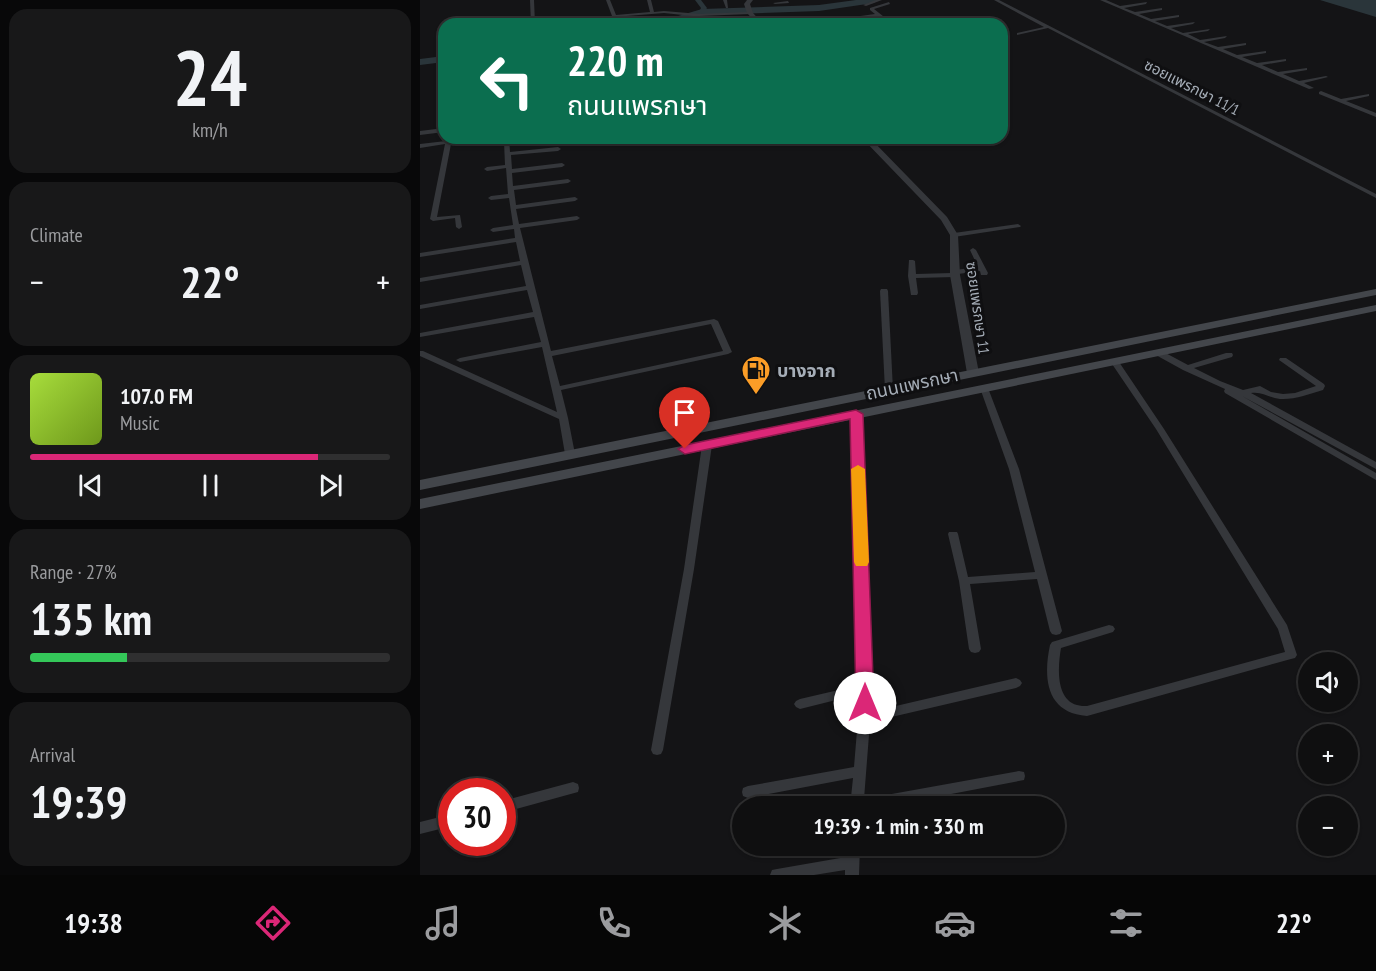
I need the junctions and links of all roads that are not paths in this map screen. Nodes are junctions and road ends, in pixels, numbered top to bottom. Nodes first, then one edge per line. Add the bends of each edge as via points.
1 (532, 0) edge
2 (608, 0) edge
3 (649, 0) edge
4 (725, 0) edge
5 (750, 0) edge
6 (882, 0) edge
7 (996, 0) edge
8 (1112, 0) edge
9 (1104, 1) edge
10 (788, 2) dead end
11 (775, 3) edge
12 (889, 3) dead end
13 (1146, 3) dead end
14 (678, 6) dead end
15 (727, 7) dead end
16 (1120, 7) junction
17 (871, 9) junction
18 (1161, 9) dead end
19 (749, 11) junction
20 (660, 12) junction
21 (652, 13) junction
22 (1134, 14) junction
23 (612, 15) junction
24 (698, 15) junction
25 (879, 15) junction
26 (1177, 16) dead end
27 (533, 18) edge
28 (614, 18) edge
29 (687, 18) edge
30 (755, 18) edge
31 (852, 18) edge
32 (883, 18) edge
33 (1150, 21) junction
34 (1192, 23) dead end
35 (1048, 27) junction
36 (1166, 27) junction
37 (1208, 30) dead end
38 (1019, 34) dead end
39 (1182, 34) junction
40 (1225, 37) dead end
41 (1199, 41) junction
42 (1244, 44) dead end
43 (1217, 49) junction
44 (1264, 52) dead end
45 (1236, 57) junction
46 (1284, 60) dead end
47 (1256, 65) junction
48 (1305, 69) dead end
49 (1277, 74) junction
50 (1326, 77) dead end
51 (1298, 83) junction
52 (1367, 95) dead end
53 (1340, 100) junction
54 (1376, 108) edge
55 (1364, 111) junction
56 (1376, 116) edge
57 (438, 131) edge
58 (420, 133) edge
59 (438, 142) edge
60 (449, 144) edge
61 (507, 144) edge
62 (872, 144) edge
63 (420, 146) edge
64 (558, 149) dead end
65 (508, 154) junction
66 (562, 165) dead end
67 (510, 168) junction
68 (487, 169) dead end
69 (568, 181) dead end
70 (512, 192) junction
71 (1376, 196) edge
72 (490, 198) dead end
73 (575, 199) dead end
74 (514, 207) junction
75 (578, 218) dead end
76 (433, 219) junction
77 (1018, 226) dead end
78 (459, 227) dead end
79 (516, 227) junction
80 (432, 230) dead end
81 (493, 230) dead end
82 (954, 235) junction
83 (519, 239) junction
84 (973, 250) dead end
85 (420, 255) edge
86 (911, 261) dead end
87 (525, 262) junction
88 (955, 274) junction
89 (912, 276) junction
90 (420, 280) edge
91 (531, 287) junction
92 (884, 291) dead end
93 (1376, 292) edge
94 (914, 293) dead end
95 (420, 307) edge
96 (1376, 308) edge
97 (536, 314) junction
98 (420, 335) edge
99 (544, 344) junction
100 (1157, 352) junction
101 (420, 353) edge
102 (548, 354) junction
103 (1229, 355) dead end
104 (460, 360) dead end
105 (1283, 360) dead end
106 (1114, 361) junction
107 (1186, 368) junction
108 (973, 373) junction
109 (1217, 383) junction
110 (984, 388) junction
111 (556, 389) junction
112 (889, 390) junction
113 (1242, 393) junction
114 (856, 414) junction
115 (564, 418) junction
116 (707, 445) junction
117 (570, 454) junction
118 (1358, 456) junction
119 (1348, 462) junction
120 (1376, 466) edge
121 (1376, 477) edge
122 (420, 485) edge
123 (420, 504) edge
124 (953, 534) dead end
125 (1040, 575) junction
126 (964, 581) junction
127 (1109, 629) dead end
128 (1056, 631) dead end
129 (975, 649) dead end
130 (1016, 683) dead end
131 (866, 688) junction
132 (800, 704) dead end
133 (864, 718) junction
134 (657, 750) dead end
135 (860, 771) junction
136 (1019, 776) dead end
137 (573, 788) dead end
138 (748, 792) dead end
139 (858, 796) edge
140 (911, 796) edge
141 (516, 803) edge
142 (438, 824) edge
143 (420, 828) edge
144 (852, 869) edge
145 (777, 875) edge

1 - 27 street
2 - 23 street
3 - 21 street
4 - 15 street
5 - 19 street
6 - 17 street via 864,4
7 - 35 street, ซอยแพรกษา 11/1
8 - 9 street
9 - 16 street
10 - 11 street
12 - 17 street
13 - 16 street
14 - 20 street
16 - 22 street
17 - 25 street
18 - 22 street
19 - 24 street
19 - 30 street
20 - 21 street
20 - 24 street
21 - 23 street
22 - 33 street
23 - 28 street
24 - 29 street
25 - 31 street
25 - 32 street
26 - 33 street
33 - 36 street
34 - 36 street
35 - 38 street
35 - 71 street, ซอยแพรกษา 11/1
36 - 39 street
37 - 39 street
39 - 41 street
40 - 41 street
41 - 43 street
42 - 43 street
43 - 45 street
44 - 45 street
45 - 47 street
46 - 47 street
47 - 49 street
48 - 49 street
49 - 51 street
50 - 51 street
51 - 53 street via 1311,88 1307,91
52 - 53 street
53 - 55 street
54 - 55 street
55 - 56 street
57 - 58 street
59 - 63 street
60 - 76 street
61 - 65 street
62 - 82 street via 944,219
64 - 65 street
65 - 67 street
66 - 67 street
67 - 68 street
67 - 70 street
69 - 70 street
70 - 72 street
70 - 74 street
73 - 74 street
74 - 79 street
75 - 79 street
76 - 78 street via 458,216
76 - 80 street
77 - 82 street
79 - 81 street
79 - 83 street
82 - 88 street, ซอยแพรกษา 11
83 - 85 street
83 - 87 street
84 - 88 street via 983,272
86 - 89 street
87 - 90 street
87 - 91 street
88 - 89 street
88 - 108 street, ซอยแพรกษา 11
89 - 94 street
91 - 95 street
91 - 97 street
92 - 112 street
93 - 108 main road, ถนนแพรกษา
96 - 100 main road, ถนนแพรกษา
97 - 98 street
97 - 99 street
99 - 102 street
99 - 104 street
100 - 106 main road, ถนนแพรกษา
100 - 107 street
101 - 115 street
102 - 111 street
102 - 111 street via 714,321 728,352
103 - 107 street
105 - 113 street via 1320,388 1279,398 1260,389
106 - 110 main road, ถนนแพรกษา
106 - 127 street via 1283,628 1291,655 1087,711 1073,711 1061,702 1056,690 1056,645
107 - 109 street
108 - 112 main road, ถนนแพรกษา
109 - 113 street
109 - 119 street
110 - 114 main road, ถนนแพรกษา
110 - 125 street via 1014,469
111 - 115 street
112 - 117 main road, ถนนแพรกษา
113 - 118 street
114 - 116 main road, ถนนแพรกษา
114 - 131 street
115 - 117 street
116 - 123 main road, ถนนแพรกษา
116 - 134 street
117 - 122 main road, ถนนแพรกษา
118 - 119 street
118 - 120 street
119 - 121 street
124 - 126 street
125 - 126 street
125 - 128 street
126 - 129 street
130 - 133 street
131 - 132 street
131 - 133 street
133 - 135 street
135 - 138 street
135 - 139 street
136 - 140 street
137 - 141 street
142 - 143 street
144 - 145 street

